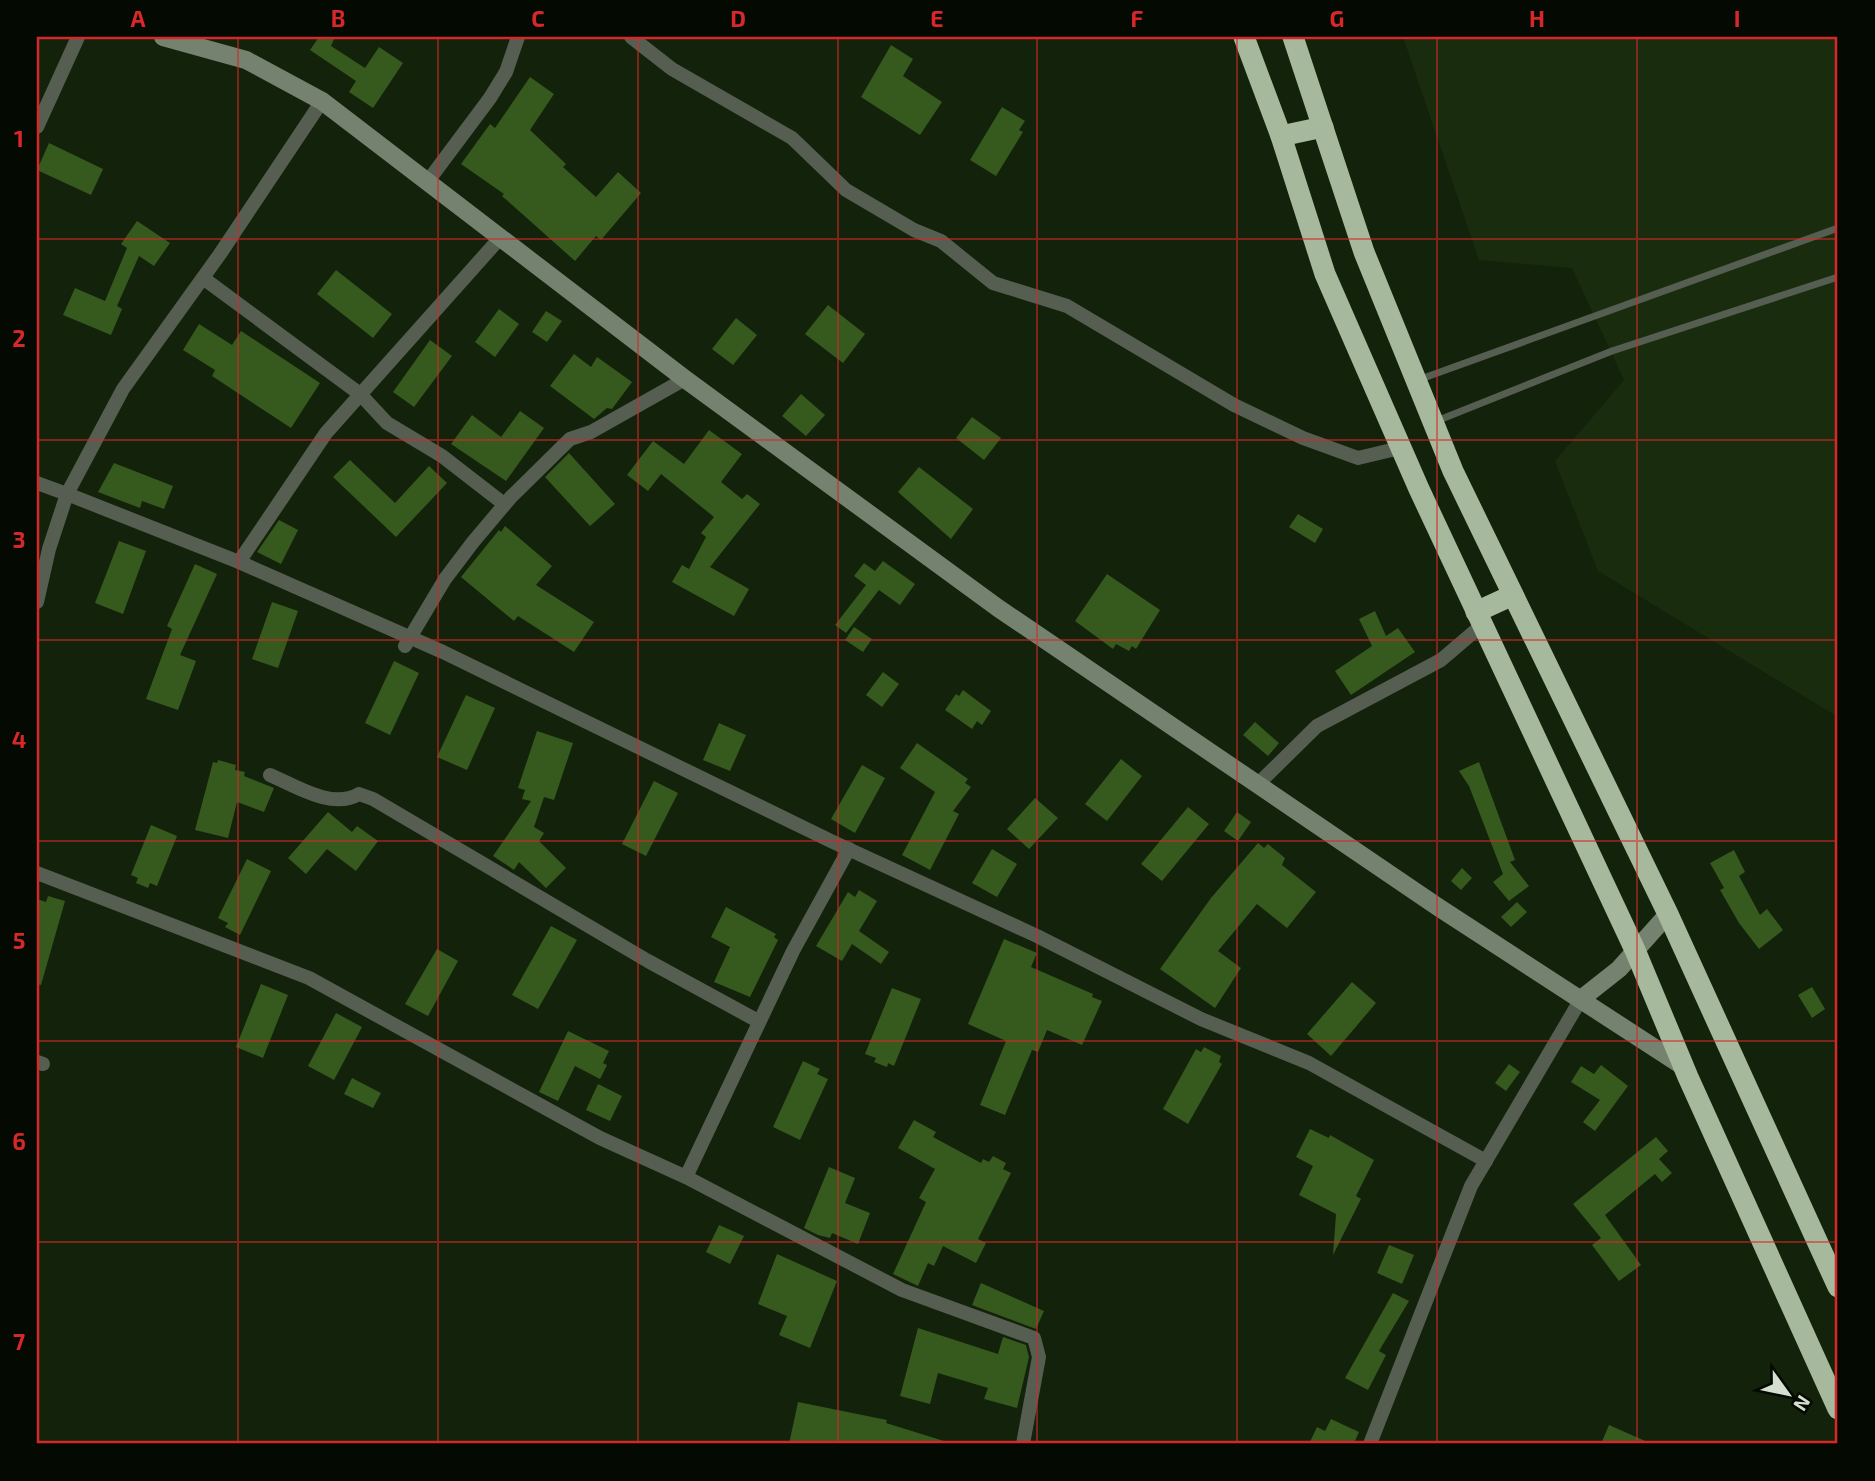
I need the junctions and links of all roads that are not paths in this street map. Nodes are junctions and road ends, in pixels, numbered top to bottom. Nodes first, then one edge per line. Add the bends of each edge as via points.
1 (78, 37) edge
2 (163, 37) edge
3 (518, 37) edge
4 (631, 37) edge
5 (1244, 37) edge
6 (1293, 37) edge
7 (321, 101) junction
8 (37, 127) edge
9 (1323, 127) junction
10 (1281, 136) junction
11 (428, 181) junction
12 (1838, 228) edge
13 (500, 238) junction
14 (1838, 277) edge
15 (204, 278) junction
16 (685, 379) junction
17 (1416, 380) junction
18 (360, 394) junction
19 (1433, 422) junction
20 (1400, 448) junction
21 (37, 483) edge
22 (67, 494) junction
23 (504, 504) junction
24 (239, 562) junction
25 (1513, 595) junction
26 (37, 602) edge
27 (1479, 619) junction
28 (405, 646) dead end
29 (270, 775) dead end
30 (1257, 785) junction
31 (849, 849) junction
32 (37, 873) edge
33 (1668, 914) junction
34 (1635, 950) junction
35 (1581, 999) junction
36 (758, 1021) junction
37 (1684, 1067) junction
38 (1486, 1161) junction
39 (686, 1177) junction
40 (1838, 1287) edge
41 (1838, 1409) edge
42 (1023, 1444) edge
43 (1370, 1444) edge

1 - 8 street
2 - 7 street via 246,60
3 - 11 street via 496,89
4 - 20 street via 672,69 792,138 846,190 941,241 993,283 1067,306 1234,405 1303,438 1358,458
5 - 10 highway
6 - 9 highway
7 - 11 street
7 - 15 street
9 - 10 highway
9 - 17 highway via 1364,252
10 - 20 highway via 1325,274
11 - 13 street
12 - 17 lane
13 - 16 street
13 - 18 street
14 - 19 lane via 1612,351
15 - 18 street
15 - 22 street via 123,389
16 - 23 street via 570,439
16 - 30 street via 998,608
17 - 19 highway
18 - 23 street via 387,423 442,456
18 - 24 street via 326,433
19 - 25 highway
20 - 27 highway
21 - 22 street
22 - 24 street
22 - 26 street
23 - 28 street via 445,579
24 - 31 street via 443,652
25 - 27 highway
25 - 33 highway
27 - 30 street via 1441,660 1317,726
27 - 34 highway
29 - 36 street via 328,799 352,799 359,794 373,799
30 - 35 street
31 - 36 street
31 - 38 street via 1201,1019 1308,1063
32 - 39 street via 309,978 600,1138
33 - 34 street
33 - 40 highway
34 - 35 street
34 - 37 highway
35 - 37 street
35 - 38 street
36 - 39 street
37 - 41 highway
38 - 43 street via 1471,1186
39 - 42 street via 902,1290 1034,1338 1039,1357

